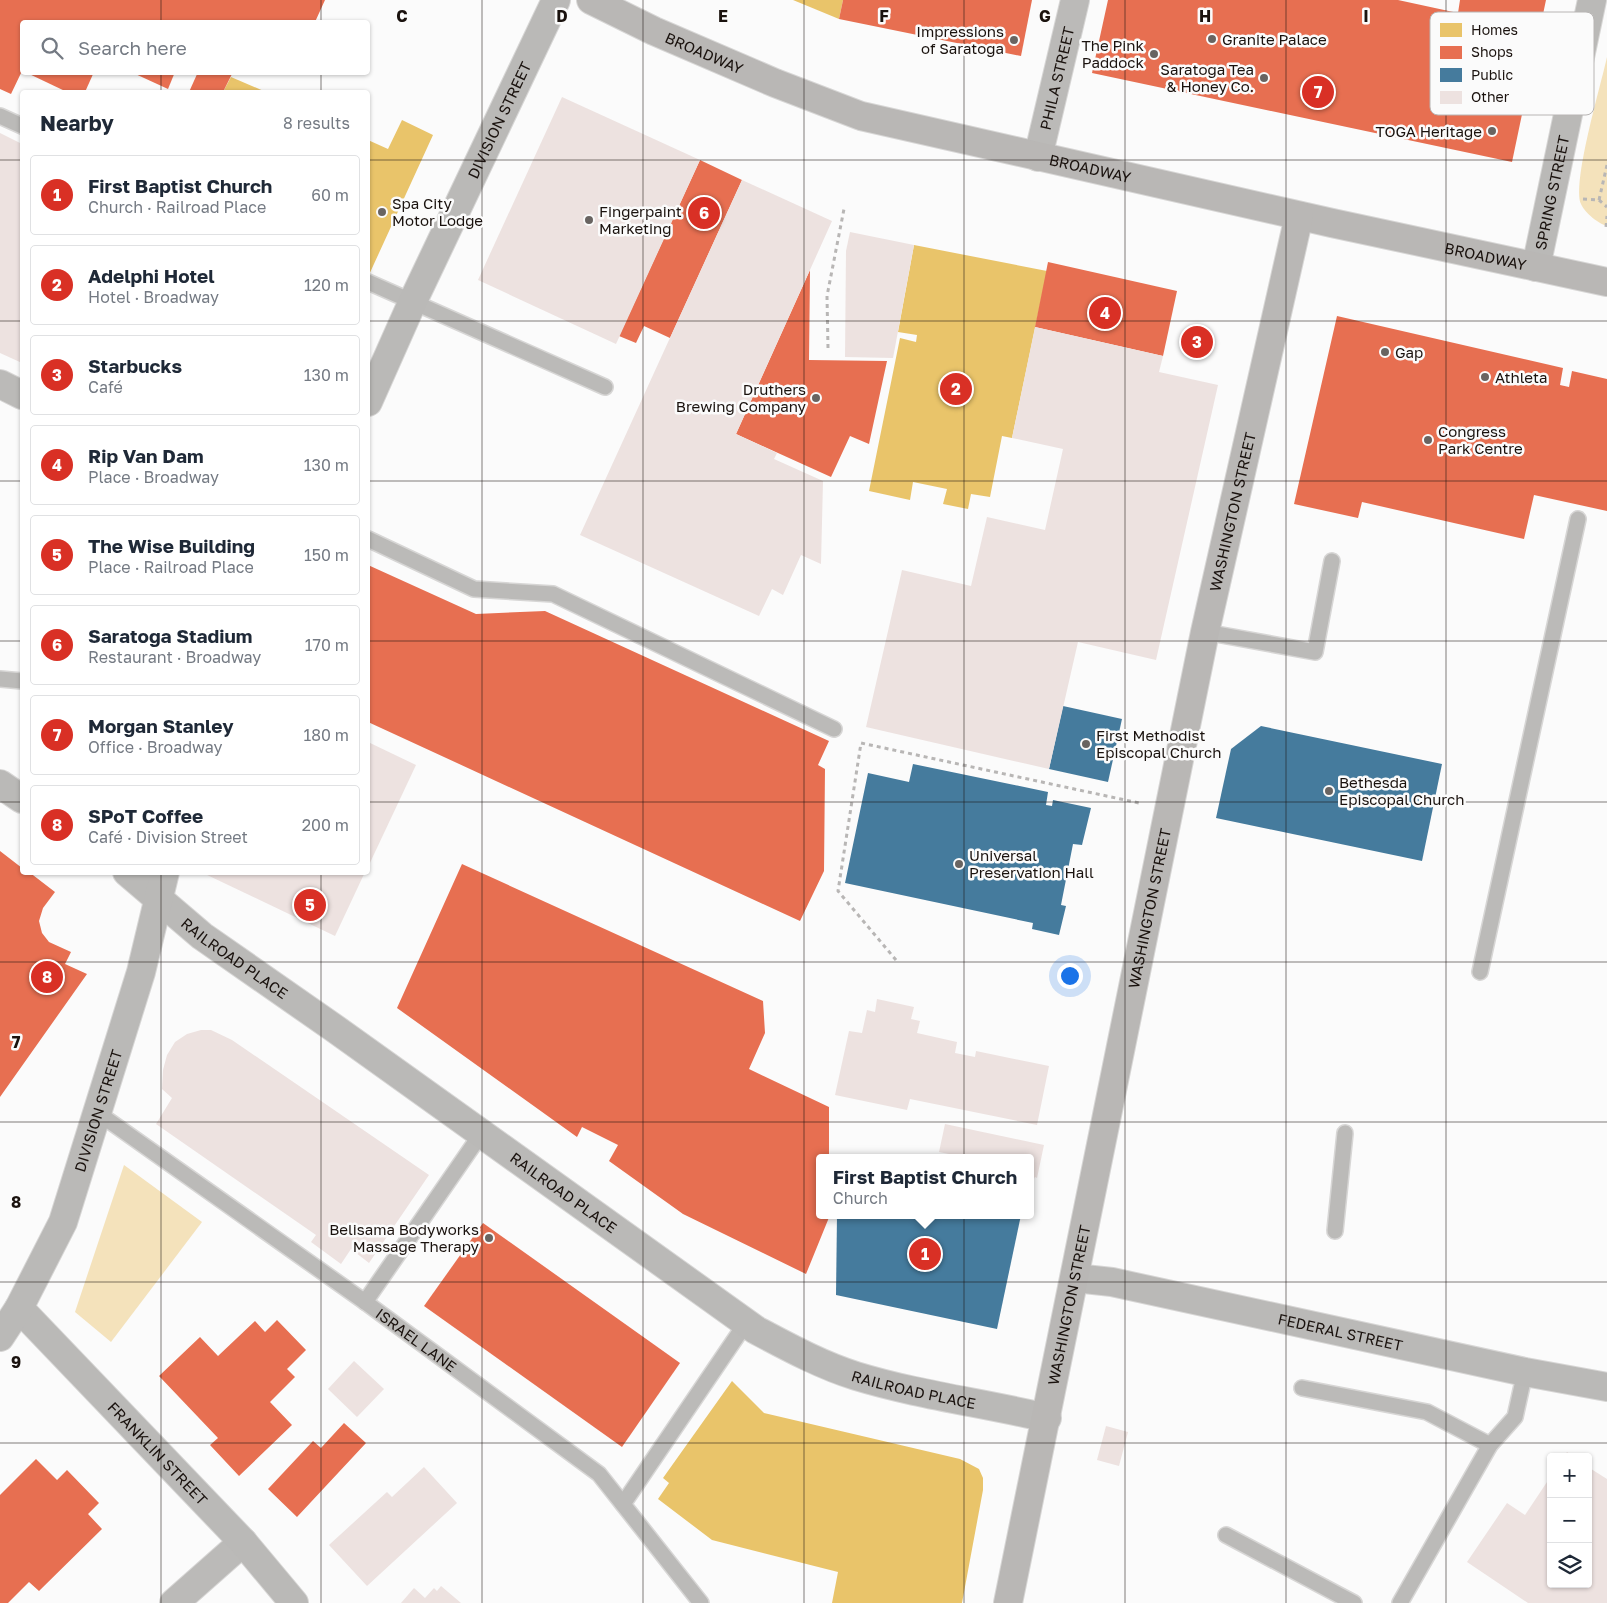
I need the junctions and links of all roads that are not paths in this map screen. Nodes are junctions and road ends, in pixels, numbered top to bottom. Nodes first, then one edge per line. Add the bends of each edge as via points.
1 (556, 0) edge
2 (592, 0) edge
3 (1075, 0) edge
4 (1568, 115) edge
5 (0, 116) edge
6 (20, 125) edge
7 (1038, 157) junction
8 (1299, 216) junction
9 (1536, 267) junction
10 (1607, 282) edge
11 (370, 283) edge
12 (412, 303) junction
13 (0, 384) edge
14 (605, 387) dead end
15 (20, 394) edge
16 (370, 398) edge
17 (1578, 519) dead end
18 (370, 540) edge
19 (1332, 561) dead end
20 (1205, 632) junction
21 (0, 679) edge
22 (20, 681) edge
23 (834, 729) dead end
24 (0, 784) edge
25 (20, 798) edge
26 (130, 875) edge
27 (164, 875) edge
28 (158, 900) junction
29 (1480, 972) dead end
30 (98, 1114) junction
31 (1345, 1133) dead end
32 (481, 1134) junction
33 (1334, 1231) dead end
34 (1075, 1278) junction
35 (365, 1302) junction
36 (19, 1308) junction
37 (746, 1323) junction
38 (0, 1337) edge
39 (1525, 1372) junction
40 (1607, 1387) edge
41 (1302, 1388) dead end
42 (1047, 1418) junction
43 (1490, 1445) junction
44 (623, 1504) junction
45 (1226, 1535) dead end
46 (243, 1542) junction
47 (174, 1603) edge
48 (294, 1603) edge
49 (700, 1603) edge
50 (1008, 1603) edge
51 (1354, 1603) edge
52 (1400, 1603) edge

1 - 12 street, DIVISION STREET
2 - 7 highway, BROADWAY via 715,57 861,116
3 - 7 street, PHILA STREET
4 - 9 street, SPRING STREET
5 - 6 lane
7 - 8 highway, BROADWAY
8 - 9 highway, BROADWAY
8 - 20 highway, WASHINGTON STREET
9 - 10 highway, BROADWAY
11 - 12 lane
12 - 14 lane
12 - 16 street, DIVISION STREET
13 - 15 street
17 - 29 lane
18 - 23 lane via 474,589 553,594
19 - 20 lane via 1315,652
20 - 34 highway, WASHINGTON STREET
21 - 22 lane
24 - 25 street
26 - 28 street, RAILROAD PLACE
27 - 28 street, DIVISION STREET
28 - 30 street, DIVISION STREET via 141,972
28 - 32 street, RAILROAD PLACE via 202,936
30 - 35 lane, ISRAEL LANE
30 - 36 street, DIVISION STREET via 63,1222
31 - 33 lane
32 - 35 lane
32 - 37 street, RAILROAD PLACE
34 - 39 street, FEDERAL STREET via 1112,1282
34 - 42 highway, WASHINGTON STREET
35 - 44 lane, ISRAEL LANE via 599,1474
36 - 38 street, DIVISION STREET
36 - 46 street, FRANKLIN STREET
37 - 42 street, RAILROAD PLACE via 804,1356 854,1375 887,1385
37 - 44 lane
39 - 40 street, FEDERAL STREET
39 - 43 lane via 1516,1417
41 - 43 lane via 1427,1412
42 - 50 highway, WASHINGTON STREET
43 - 52 lane
44 - 49 lane, ISRAEL LANE
45 - 51 lane
46 - 47 street
46 - 48 street, FRANKLIN STREET

